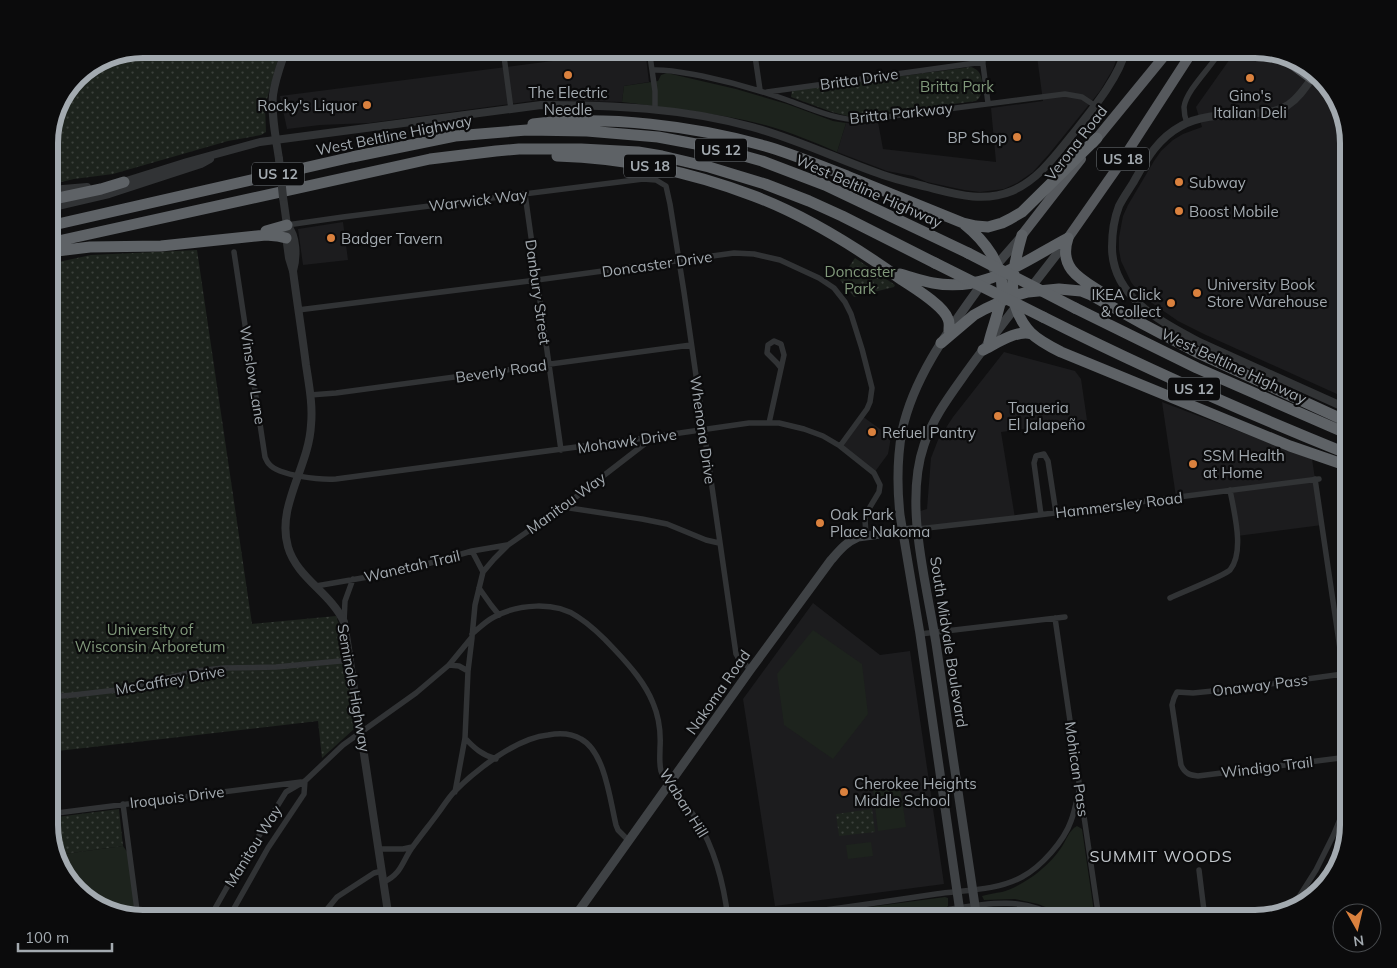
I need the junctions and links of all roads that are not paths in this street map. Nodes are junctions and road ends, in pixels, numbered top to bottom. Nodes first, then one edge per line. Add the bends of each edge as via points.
1 (283, 58) edge
2 (504, 58) edge
3 (650, 58) edge
4 (756, 58) edge
5 (982, 58) edge
6 (1123, 58) edge
7 (1163, 58) edge
8 (1188, 58) edge
9 (1189, 58) edge
10 (1215, 59) dead end
11 (983, 62) junction
12 (1185, 62) junction
13 (652, 70) junction
14 (1311, 80) edge
15 (763, 91) junction
16 (988, 104) junction
17 (1094, 105) junction
18 (512, 109) junction
19 (655, 109) junction
20 (1187, 123) junction
21 (455, 136) junction
22 (1097, 138) junction
23 (276, 140) junction
24 (218, 154) junction
25 (430, 160) junction
26 (124, 182) junction
27 (666, 186) joint
28 (58, 190) edge
29 (525, 194) junction
30 (58, 198) edge
31 (58, 206) edge
32 (963, 223) junction
33 (58, 224) edge
34 (287, 225) junction
35 (1022, 235) junction
36 (230, 238) junction
37 (286, 238) junction
38 (1068, 238) junction
39 (58, 241) edge
40 (58, 251) edge
41 (234, 252) dead end
42 (679, 261) junction
43 (293, 270) junction
44 (889, 270) junction
45 (998, 270) junction
46 (1013, 270) junction
47 (537, 280) junction
48 (984, 280) junction
49 (1028, 292) junction
50 (1000, 302) junction
51 (1015, 302) junction
52 (298, 310) junction
53 (1151, 328) junction
54 (949, 330) junction
55 (1032, 334) junction
56 (940, 343) junction
57 (691, 345) junction
58 (986, 346) junction
59 (548, 364) junction
60 (781, 368) dead end
61 (310, 395) junction
62 (1340, 405) edge
63 (1340, 418) edge
64 (769, 423) junction
65 (703, 430) junction
66 (1340, 430) edge
67 (652, 438) junction
68 (840, 446) junction
69 (560, 450) junction
70 (1340, 451) edge
71 (1340, 463) edge
72 (299, 476) junction
73 (1230, 490) junction
74 (563, 507) junction
75 (1056, 513) junction
76 (1041, 515) junction
77 (918, 529) junction
78 (903, 531) junction
79 (866, 536) junction
80 (719, 543) junction
81 (508, 545) junction
82 (472, 551) junction
83 (483, 572) junction
84 (353, 579) junction
85 (316, 586) junction
86 (479, 588) junction
87 (1170, 598) dead end
88 (499, 615) junction
89 (1065, 617) dead end
90 (1055, 618) junction
91 (344, 622) junction
92 (935, 633) junction
93 (920, 634) junction
94 (472, 636) junction
95 (1340, 645) edge
96 (351, 660) junction
97 (449, 665) junction
98 (751, 669) junction
99 (468, 671) junction
100 (1340, 675) edge
101 (58, 696) edge
102 (362, 731) junction
103 (465, 738) junction
104 (1340, 758) edge
105 (496, 759) junction
106 (1186, 773) joint
107 (305, 781) junction
108 (669, 784) junction
109 (1080, 787) junction
110 (455, 792) junction
111 (123, 804) junction
112 (58, 813) edge
113 (1340, 819) edge
114 (629, 840) junction
115 (412, 847) junction
116 (379, 849) junction
117 (1199, 870) dead end
118 (382, 871) junction
119 (384, 882) junction
120 (972, 890) junction
121 (956, 892) junction
122 (1298, 898) edge
123 (975, 905) junction
124 (959, 908) junction
125 (137, 910) edge
126 (214, 910) edge
127 (233, 910) edge
128 (326, 910) edge
129 (389, 910) edge
130 (579, 910) edge
131 (727, 910) edge
132 (822, 910) edge
133 (944, 910) edge
134 (976, 910) edge
135 (1039, 910) edge
136 (1098, 910) edge
137 (1204, 910) edge

1 - 23 street, Seminole Highway via 273,106
2 - 18 street
3 - 13 street
4 - 15 street
5 - 11 street
6 - 17 street via 1118,71
7 - 22 highway, Verona Road / US 18
8 - 12 highway, US 18
9 - 12 highway
10 - 20 street via 1186,102 1184,113
11 - 15 street, Britta Drive
11 - 16 street
12 - 38 highway, US 18
13 - 15 street, Britta Parkway via 714,78
13 - 19 street
14 - 20 street via 1286,107
15 - 16 street, Britta Parkway via 851,120
16 - 17 street, Britta Parkway via 1065,94 1082,97
17 - 19 street via 1034,178 1001,195 981,197 960,195 882,175 787,137 751,127
18 - 19 street via 571,105
18 - 23 street
20 - 62 street via 1154,147 1120,205 1114,222 1112,256 1123,286 1151,314 1174,329
21 - 32 highway, US 18 via 582,120 721,135 816,164
21 - 33 highway, West Beltline Highway / US 12
21 - 66 highway, West Beltline Highway / US 12, bridge via 527,130 602,132 658,137 712,147 762,162 819,182 1205,371
22 - 32 highway, US 18 via 1010,220 988,227
22 - 35 highway, Verona Road
23 - 24 street
23 - 34 street, Seminole Highway, bridge
24 - 26 street
24 - 31 street via 201,164
25 - 39 highway, West Beltline Highway / US 12
25 - 44 highway, US 18 via 576,157 672,171 739,191 792,213
25 - 70 highway, West Beltline Highway / US 12, bridge via 544,148 616,150 709,167 784,190 1215,399
26 - 28 street
26 - 30 highway
27 - 29 street, Warwick Way via 656,180 643,179
27 - 42 street, Whenona Drive
29 - 34 street, Warwick Way
29 - 47 street, Danbury Street
32 - 45 highway via 985,244
34 - 36 highway
34 - 37 street, Seminole Highway
34 - 43 street, Seminole Highway via 293,235
35 - 45 main road, Verona Road via 1005,254
35 - 46 highway
36 - 37 highway via 273,235
36 - 40 highway via 161,246
37 - 43 street, Seminole Highway
38 - 46 highway, US 18
38 - 49 main road
38 - 53 highway via 1065,259 1075,274
41 - 72 street, Winslow Lane via 265,457 274,468
42 - 47 street, Doncaster Drive
42 - 57 street, Whenona Drive
42 - 68 street, Doncaster Drive via 734,253 754,254 780,260 834,288 851,314 872,388 867,409
43 - 52 street, Seminole Highway
44 - 48 highway, US 18 via 947,285
44 - 54 highway via 944,312
45 - 46 highway, US 18
45 - 48 highway, US 18
45 - 50 highway via 1002,293
46 - 51 highway
47 - 52 street, Doncaster Drive
47 - 59 street, Danbury Street
48 - 54 main road, South Midvale Boulevard
49 - 51 highway
49 - 53 highway via 1059,288 1081,291
50 - 51 highway
50 - 56 highway via 974,315
50 - 58 highway
51 - 55 highway
51 - 58 main road, South Midvale Boulevard
52 - 61 street, Seminole Highway
53 - 63 highway
54 - 56 main road, South Midvale Boulevard
55 - 58 highway via 1017,334
55 - 71 highway via 1060,352
56 - 78 main road, South Midvale Boulevard via 922,377 902,432 898,481
57 - 59 street, Beverly Road
57 - 65 street, Whenona Drive
58 - 77 main road, South Midvale Boulevard via 939,412 923,446 917,479
59 - 61 street, Beverly Road
59 - 69 street, Danbury Street
60 - 64 street
61 - 72 street, Seminole Highway via 310,440
64 - 65 street, Mohawk Drive
64 - 68 street, Mohawk Drive via 804,428
65 - 67 street, Mohawk Drive
65 - 80 street, Whenona Drive
67 - 69 street, Mohawk Drive
67 - 74 street, Manitou Way
68 - 79 street, Mohawk Drive via 874,473 880,484 864,520
69 - 72 street, Mohawk Drive via 336,479
72 - 85 street, Seminole Highway via 287,510 286,536 292,558
73 - 75 street, Hammersley Road
73 - 87 street via 1237,540 1236,559 1229,572
73 - 95 street, Hammersley Road via 1317,479
74 - 80 street via 667,524
74 - 81 street, Manitou Way
75 - 76 street, Hammersley Road
75 - 76 street via 1048,461 1044,454 1040,454 1034,458 1034,463
76 - 77 street, Hammersley Road
77 - 78 main road, Nakoma Road
77 - 92 main road, South Midvale Boulevard
78 - 79 main road, Nakoma Road
78 - 93 main road, South Midvale Boulevard
79 - 98 main road, Nakoma Road via 851,540 830,560
80 - 98 street, Whenona Drive via 736,654
81 - 82 street, Wanetah Trail
81 - 83 street, Manitou Way
82 - 83 street
82 - 84 street, Wanetah Trail via 413,568
83 - 86 street, Manitou Way
84 - 85 street, Wanetah Trail
84 - 91 street via 345,601
85 - 91 street, Seminole Highway via 335,605
86 - 88 street
86 - 94 street, Manitou Way
88 - 94 street, Waban Hill
88 - 108 street, Waban Hill via 540,606 561,609 578,616 604,638 634,671 653,703 660,724 660,766
89 - 90 street
90 - 92 street
90 - 109 street, Mohican Pass
91 - 96 street, Seminole Highway
92 - 93 street
92 - 120 main road, South Midvale Boulevard
93 - 121 main road, South Midvale Boulevard
94 - 97 street, Manitou Way
94 - 99 street
96 - 101 street, McCaffrey Drive via 197,671 117,690
96 - 102 street, Seminole Highway
97 - 99 street
97 - 102 street, Manitou Way
98 - 108 main road, Nakoma Road
99 - 103 street
100 - 106 street, Onaway Pass via 1193,693 1177,692 1172,705 1181,765
102 - 107 street, Manitou Way via 343,744
102 - 116 street, Seminole Highway
103 - 105 street via 474,748
103 - 110 street
104 - 106 street, Windigo Trail via 1198,776
105 - 110 street
105 - 114 street via 539,736 565,734 580,738 594,751 610,796 616,825
107 - 111 street, Iroquois Drive
107 - 126 street, Manitou Way via 286,792
107 - 127 street, Manitou Way via 304,794 268,848
108 - 114 main road, Nakoma Road
108 - 131 street, Waban Hill via 696,818 709,844 722,880
109 - 120 street via 1071,822 1046,858 1023,877 1008,884
109 - 136 street, Mohican Pass
110 - 115 street
111 - 112 street, Iroquois Drive
111 - 125 street
113 - 122 street via 1316,870
114 - 130 main road, Nakoma Road
115 - 116 street
115 - 119 street via 399,872
116 - 118 street, Seminole Highway
117 - 137 street
118 - 119 street, Seminole Highway
118 - 128 street via 337,897
119 - 129 street, Seminole Highway
120 - 121 street
120 - 123 main road, South Midvale Boulevard
121 - 124 main road, South Midvale Boulevard
121 - 132 street
123 - 124 street
123 - 134 main road, South Midvale Boulevard
123 - 135 street via 1008,903
124 - 133 street

